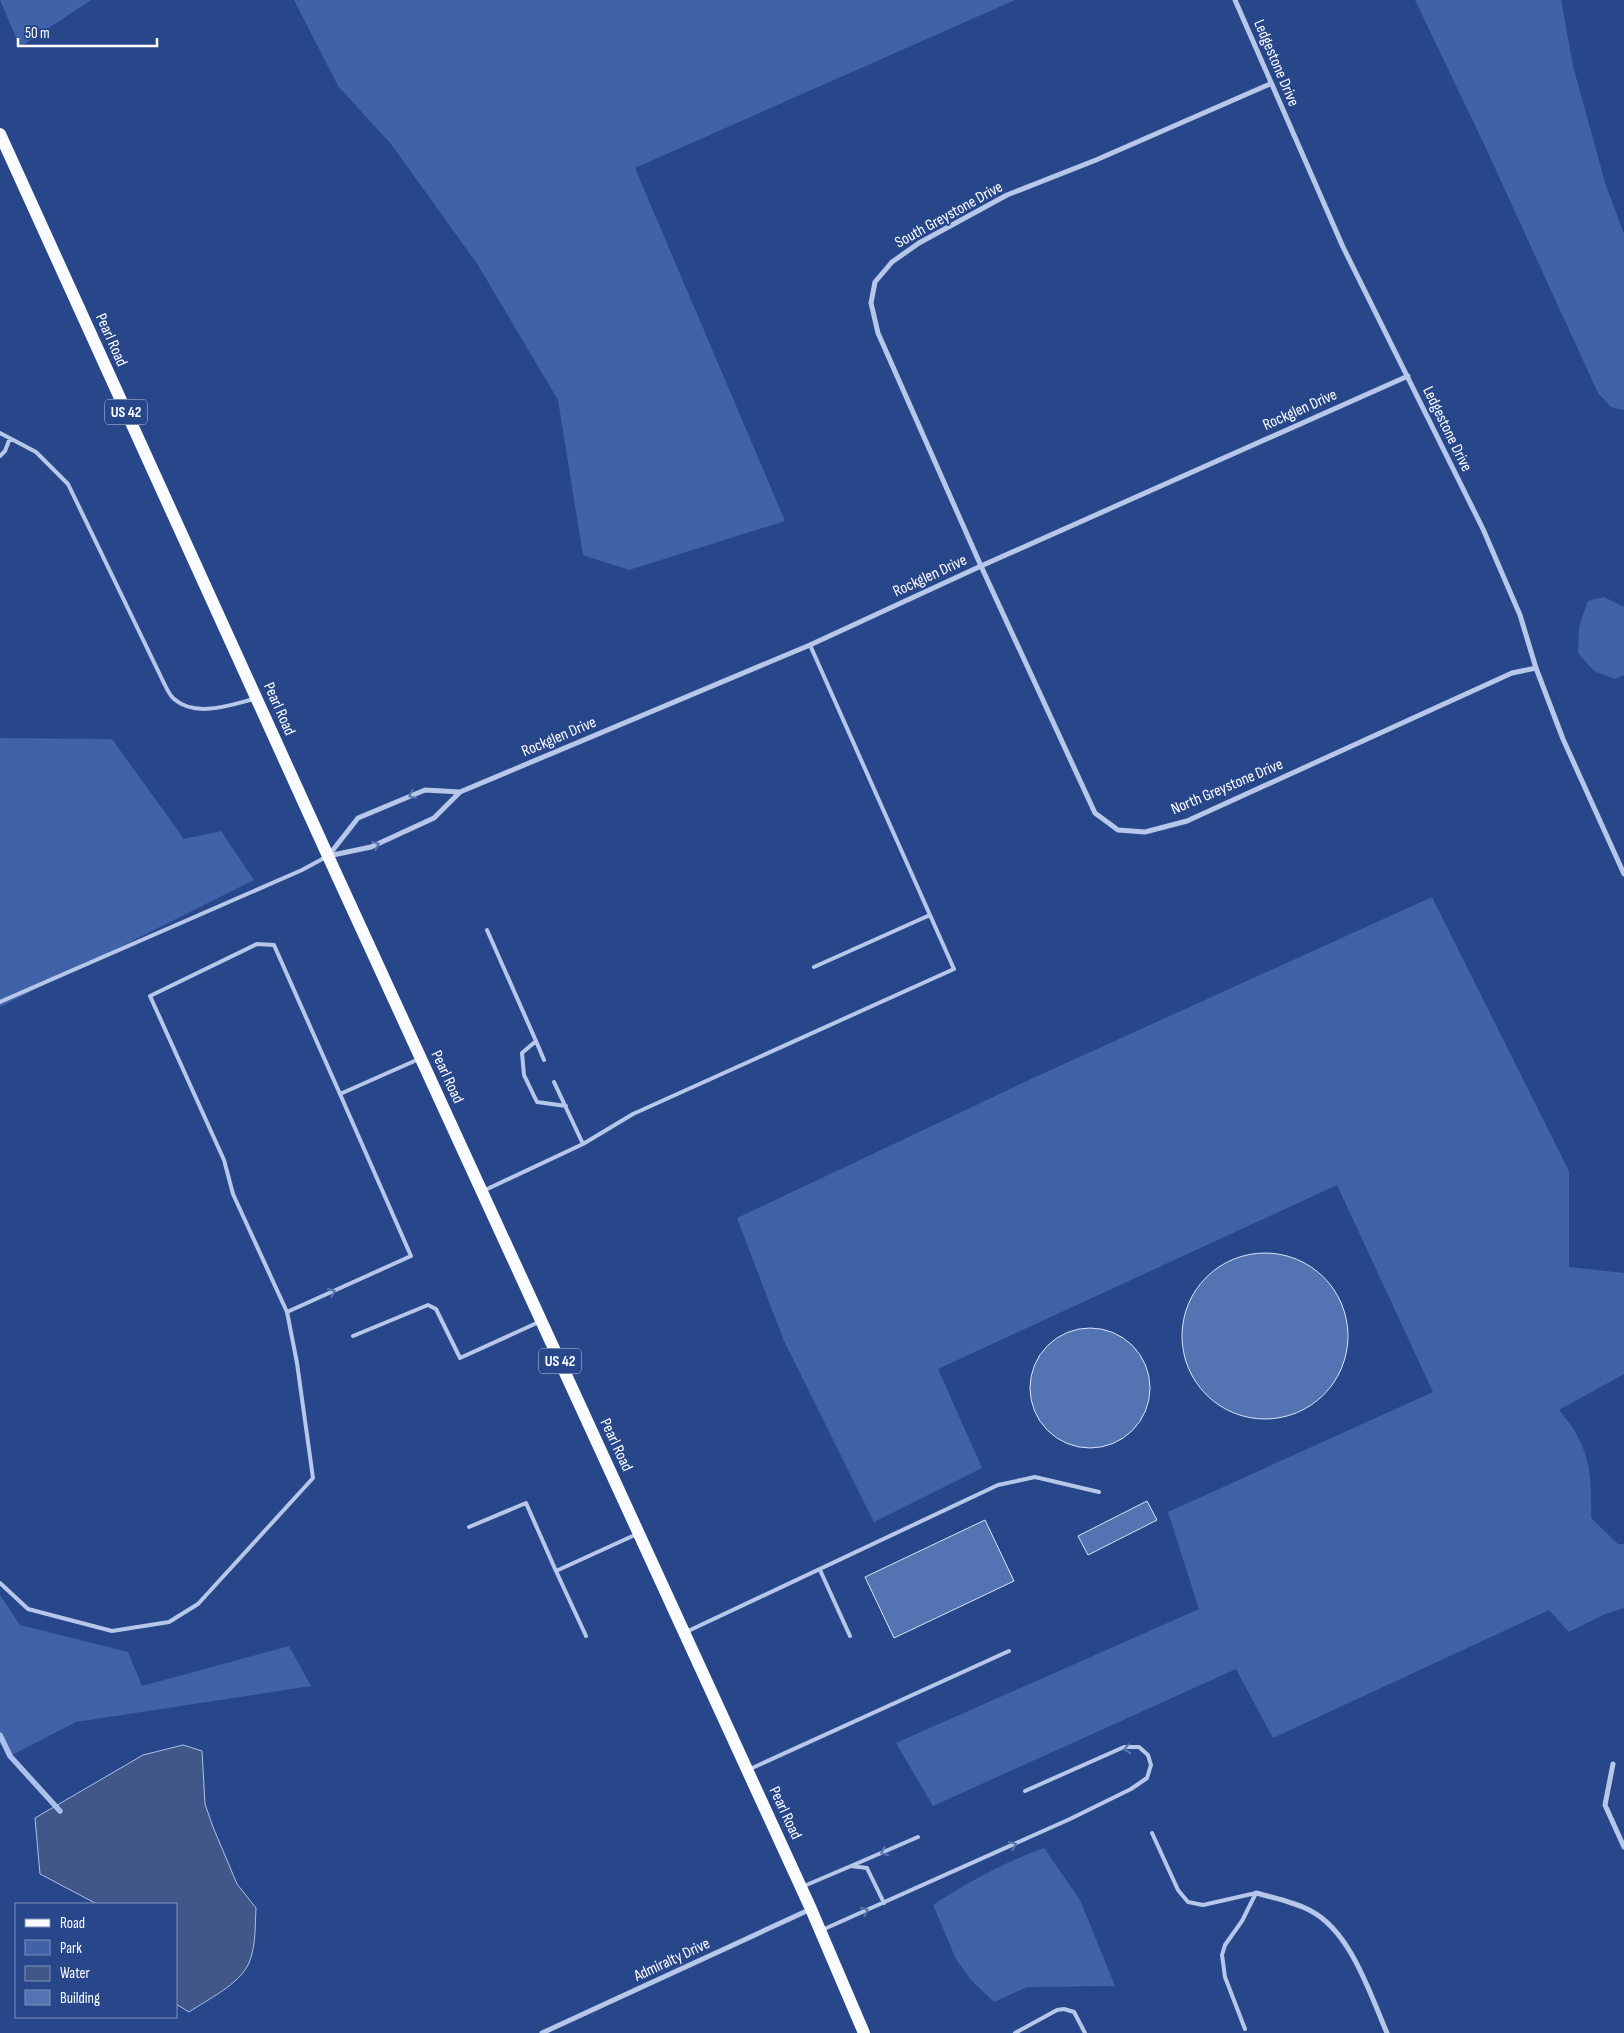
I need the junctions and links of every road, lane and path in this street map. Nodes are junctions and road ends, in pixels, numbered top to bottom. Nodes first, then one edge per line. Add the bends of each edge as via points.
1 (1235, 0) edge
2 (1270, 84) junction
3 (0, 134) edge
4 (1408, 376) junction
5 (0, 433) edge
6 (10, 438) junction
7 (0, 456) edge
8 (981, 566) junction
9 (810, 645) junction
10 (1536, 668) junction
11 (256, 698) junction
12 (460, 792) junction
13 (328, 856) junction
14 (1624, 874) edge
15 (930, 915) junction
16 (487, 930) dead end
17 (814, 967) dead end
18 (0, 1002) edge
19 (536, 1041) junction
20 (421, 1058) junction
21 (544, 1060) dead end
22 (554, 1082) dead end
23 (340, 1094) junction
24 (566, 1106) junction
25 (583, 1144) junction
26 (482, 1191) junction
27 (287, 1312) junction
28 (541, 1321) junction
29 (354, 1336) dead end
30 (1099, 1492) dead end
31 (469, 1527) dead end
32 (639, 1533) junction
33 (820, 1570) junction
34 (556, 1571) junction
35 (0, 1583) edge
36 (684, 1632) junction
37 (586, 1636) dead end
38 (850, 1636) dead end
39 (1009, 1652) dead end
40 (1613, 1764) dead end
41 (748, 1770) junction
42 (1026, 1790) dead end
43 (1152, 1833) dead end
44 (918, 1837) dead end
45 (1624, 1848) edge
46 (851, 1866) junction
47 (801, 1887) junction
48 (1256, 1893) junction
49 (884, 1903) junction
50 (811, 1909) junction
51 (820, 1930) junction
52 (1245, 2029) dead end
53 (542, 2033) edge
54 (864, 2033) edge
55 (1015, 2033) edge
56 (1084, 2033) edge
57 (1387, 2033) edge

1 - 2 street, Ledgestone Drive
2 - 4 street, Ledgestone Drive via 1343,247
2 - 8 street, South Greystone Drive via 1007,195 919,244 892,262 875,282 871,303 878,333
3 - 11 main road, Pearl Road / US 42
4 - 8 street, Rockglen Drive
4 - 10 street, Ledgestone Drive via 1520,615
5 - 6 lane
6 - 7 lane
6 - 11 lane via 36,452 68,484 174,699 192,708 220,708
8 - 9 street, Rockglen Drive
8 - 10 street, North Greystone Drive via 1095,813 1118,830 1145,832 1187,821 1512,673
9 - 12 street, Rockglen Drive
9 - 15 lane
10 - 14 street, Ledgestone Drive via 1563,739
11 - 13 main road, Pearl Road / US 42
13 -> 12 street, Rockglen Drive via 371,847 434,818
12 -> 13 street, Rockglen Drive via 425,790 358,818
13 - 18 lane
13 - 20 main road, Pearl Road / US 42
15 - 17 lane
15 - 25 lane via 954,969 633,1114
16 - 19 lane
19 - 21 lane
19 - 24 lane via 522,1053 524,1075 537,1102
20 - 23 lane
20 - 26 main road, Pearl Road / US 42
22 - 24 lane
27 -> 23 lane via 411,1256
23 - 27 lane via 274,945 257,944 150,996 224,1160 233,1194
24 - 25 lane
25 - 26 lane
26 - 28 main road, Pearl Road / US 42
27 - 35 lane via 313,1478 198,1604 169,1622 112,1631 28,1609
28 - 29 lane via 460,1358 436,1309 428,1305
28 - 32 main road, Pearl Road / US 42
30 - 33 lane via 1035,1477 998,1485
31 - 34 lane via 526,1503
32 - 34 lane
32 - 36 main road, Pearl Road / US 42
33 - 36 lane
33 - 38 lane
34 - 37 lane
36 - 41 main road, Pearl Road / US 42
39 - 41 lane
40 - 45 street via 1605,1805
41 - 47 main road, Pearl Road / US 42
49 -> 42 lane via 1131,1789 1147,1778 1151,1765 1148,1755 1139,1747 1124,1747
43 - 48 lane via 1178,1890 1188,1902 1203,1905
44 -> 46 lane
46 - 47 lane
46 - 49 lane via 866,1868
47 - 50 main road, Pearl Road / US 42
48 - 52 lane via 1222,1955 1225,1977
48 - 57 street via 1312,1911 1333,1929 1350,1950
51 -> 49 lane
50 - 51 main road, Pearl Road / US 42
50 - 53 street, Admiralty Drive
51 - 54 main road, Pearl Road / US 42
55 - 56 lane via 1064,2009 1074,2012

